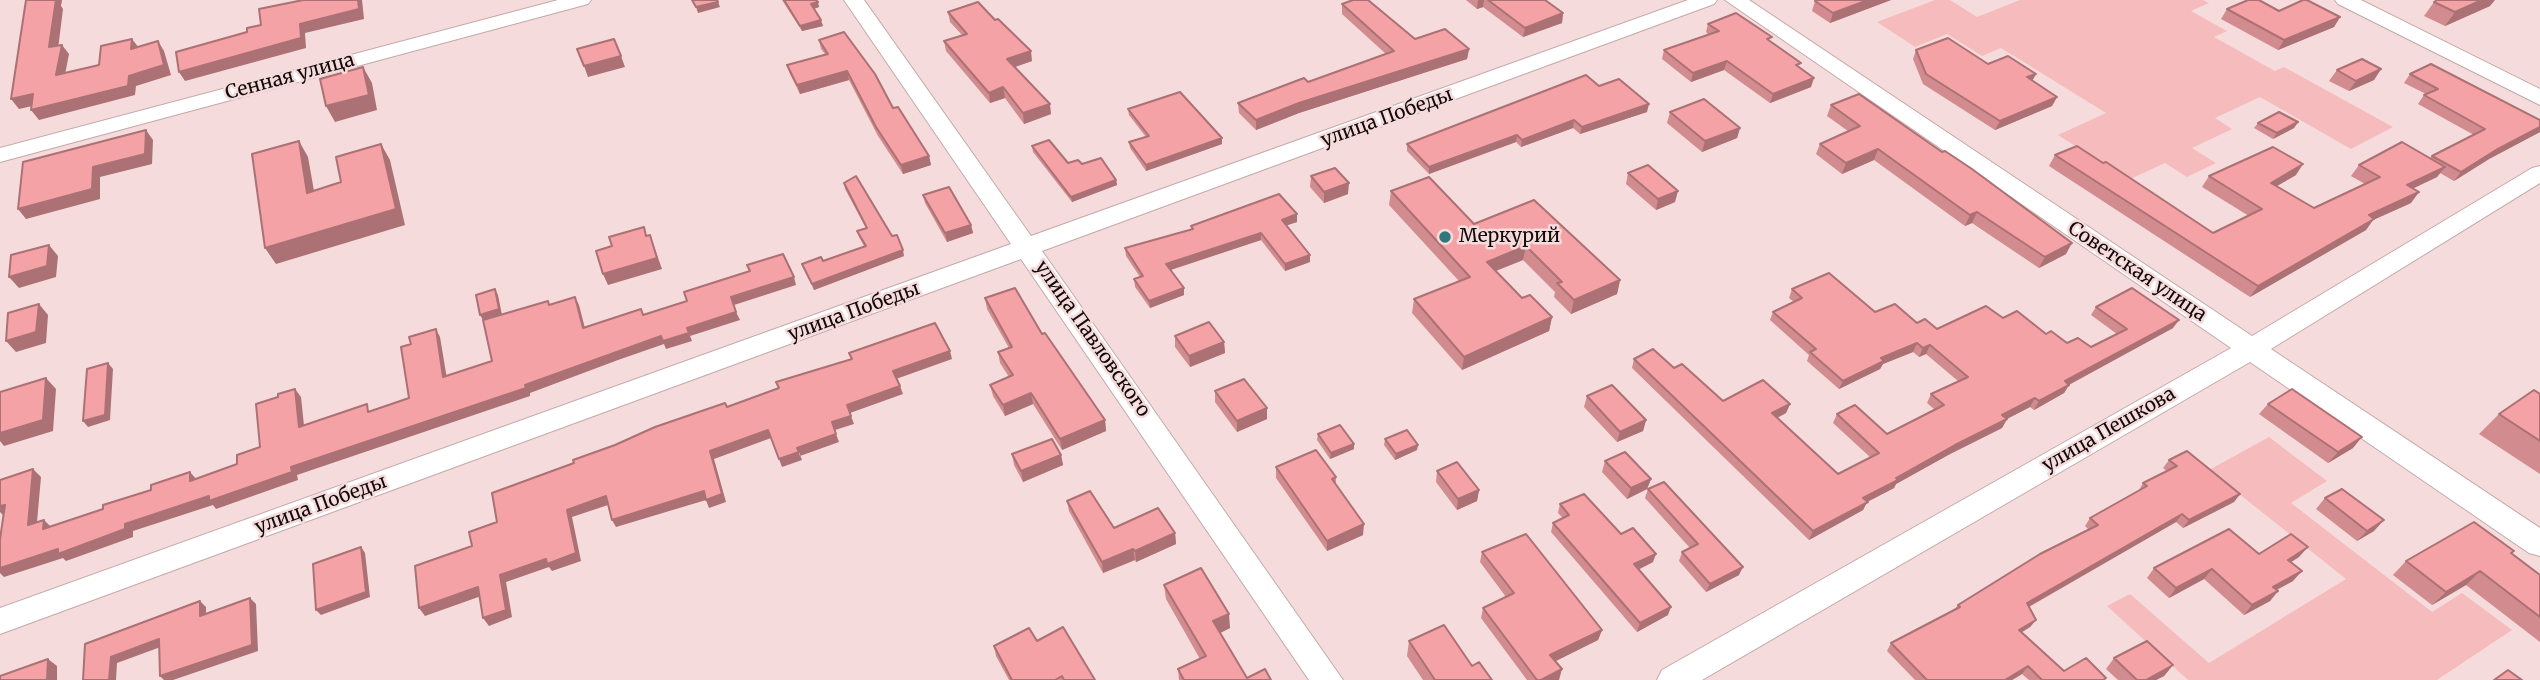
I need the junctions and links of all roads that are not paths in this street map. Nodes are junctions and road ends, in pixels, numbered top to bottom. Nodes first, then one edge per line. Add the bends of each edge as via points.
1 (581, 0) edge
2 (854, 0) edge
3 (1707, 0) edge
4 (1735, 0) edge
5 (2345, 0) edge
6 (2540, 98) edge
7 (0, 155) edge
8 (2540, 173) edge
9 (1029, 249) junction
10 (2250, 349) junction
11 (2540, 544) edge
12 (0, 621) edge
13 (1327, 680) edge
14 (1673, 680) edge

1 - 7 street, Сенная улица
2 - 9 street, улица Павловского
3 - 9 street, улица Победы
4 - 10 street, Советская улица
5 - 6 street
8 - 10 street, улица Пешкова
9 - 12 street, улица Победы
9 - 13 street, улица Павловского
10 - 11 street, Советская улица
10 - 14 street, улица Пешкова

